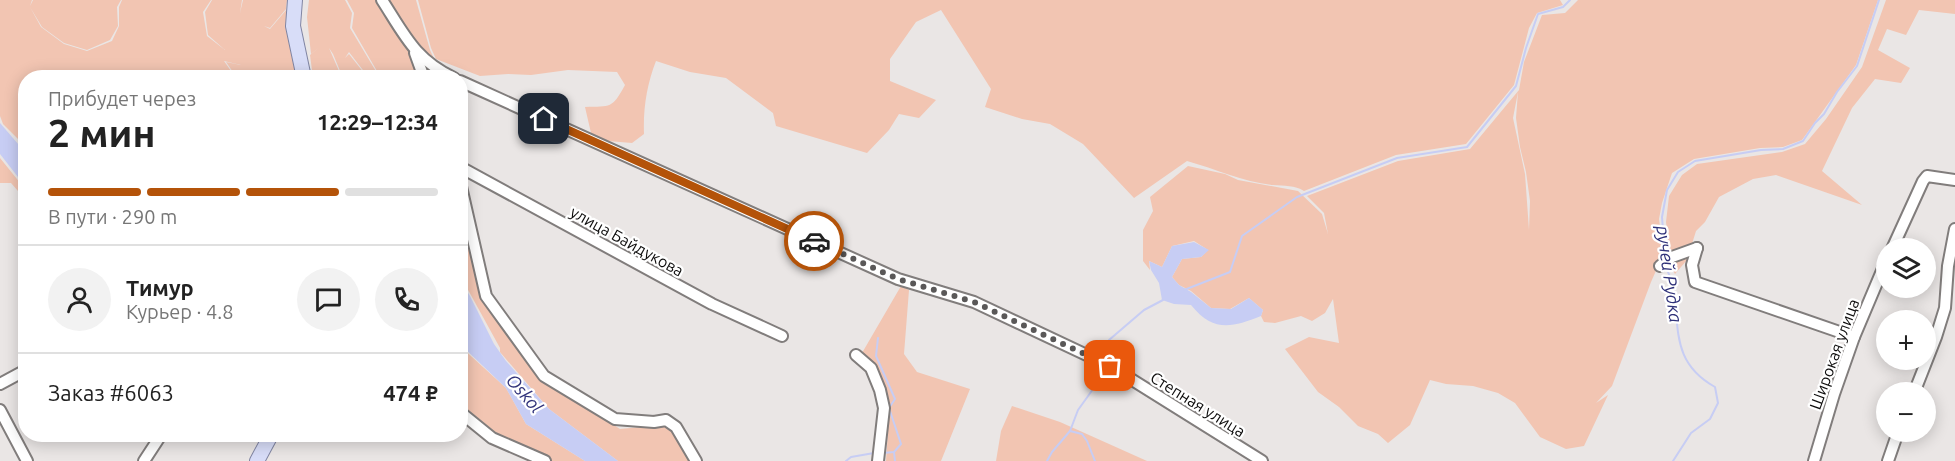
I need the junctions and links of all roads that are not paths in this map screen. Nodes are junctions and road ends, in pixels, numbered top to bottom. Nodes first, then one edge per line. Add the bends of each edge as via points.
1 (295, 0) edge
2 (382, 0) edge
3 (414, 50) junction
4 (302, 70) edge
5 (421, 70) edge
6 (437, 70) edge
7 (468, 85) edge
8 (468, 171) edge
9 (1955, 180) edge
10 (468, 217) edge
11 (1955, 229) edge
12 (1897, 238) edge
13 (1660, 266) dead end
14 (1876, 285) edge
15 (782, 336) dead end
16 (1854, 337) junction
17 (856, 356) dead end
18 (18, 374) edge
19 (1918, 382) edge
20 (0, 384) edge
21 (0, 410) edge
22 (468, 418) edge
23 (156, 442) edge
24 (267, 442) edge
25 (1895, 442) edge
26 (879, 455) edge
27 (27, 461) edge
28 (144, 461) edge
29 (257, 461) edge
30 (545, 461) edge
31 (696, 461) edge
32 (1262, 461) edge
33 (1814, 461) edge
34 (1888, 461) edge

1 - 4 main road via 293,26
2 - 3 street
3 - 5 street
3 - 6 street
7 - 32 street, Степная улица via 898,279 974,302 1105,363
8 - 15 street, улица Байдукова via 712,304
9 - 12 street via 1928,176 1923,181
10 - 31 street via 486,296 544,376 615,419 666,420 676,428
11 - 19 street via 1945,309
13 - 16 street via 1672,256 1697,248 1692,265 1695,282
14 - 16 street, Широкая улица
16 - 33 street, Широкая улица
17 - 26 street via 871,369 880,390 884,408
18 - 20 street
21 - 27 street
22 - 30 street via 492,438
23 - 28 street
24 - 29 main road
25 - 34 street

